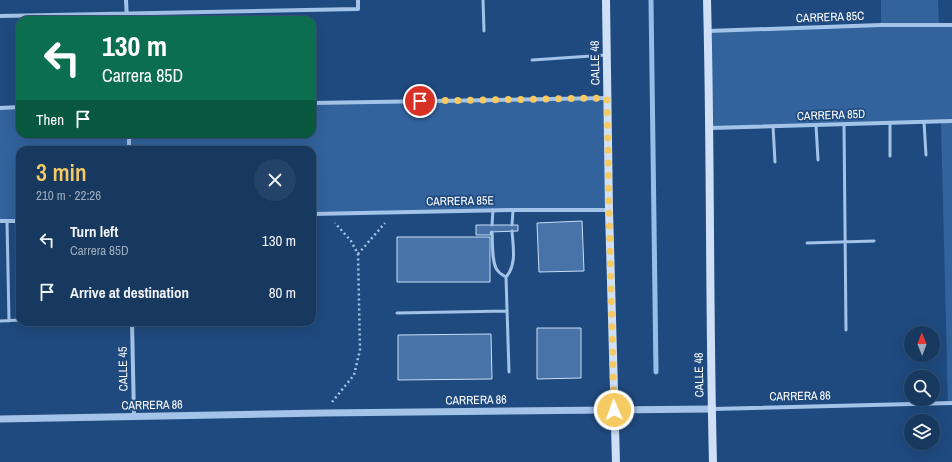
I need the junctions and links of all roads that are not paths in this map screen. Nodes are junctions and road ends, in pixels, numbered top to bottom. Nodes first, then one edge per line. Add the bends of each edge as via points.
1 (126, 0) edge
2 (358, 0) edge
3 (483, 0) edge
4 (606, 0) edge
5 (707, 0) edge
6 (127, 14) junction
7 (0, 16) edge
8 (952, 25) edge
9 (484, 31) dead end
10 (708, 31) junction
11 (607, 55) junction
12 (532, 60) dead end
13 (607, 98) junction
14 (316, 102) edge
15 (16, 107) edge
16 (0, 108) edge
17 (952, 121) edge
18 (924, 122) junction
19 (890, 123) junction
20 (844, 124) junction
21 (816, 125) junction
22 (773, 126) junction
23 (710, 128) junction
24 (926, 155) dead end
25 (890, 156) dead end
26 (818, 160) dead end
27 (775, 162) dead end
28 (493, 210) junction
29 (512, 210) junction
30 (609, 210) junction
31 (316, 214) edge
32 (0, 221) edge
33 (7, 221) junction
34 (16, 221) edge
35 (492, 225) dead end
36 (512, 225) dead end
37 (512, 231) dead end
38 (492, 232) dead end
39 (845, 241) junction
40 (874, 241) dead end
41 (806, 243) dead end
42 (506, 277) junction
43 (507, 311) junction
44 (397, 314) dead end
45 (9, 320) junction
46 (16, 320) edge
47 (0, 321) edge
48 (132, 326) edge
49 (846, 330) dead end
50 (509, 372) dead end
51 (952, 403) edge
52 (711, 409) junction
53 (614, 410) junction
54 (134, 416) junction
55 (0, 419) edge
56 (616, 462) edge
57 (713, 462) edge

1 - 6 street
2 - 6 street via 358,9
3 - 9 lane
4 - 11 main road, CALLE 48
5 - 10 main road, CALLE 48
6 - 7 street
8 - 10 street, CARRERA 85C
10 - 23 main road, CALLE 48
11 - 12 lane
11 - 13 main road, CALLE 48
13 - 14 street
13 - 30 main road, CALLE 48
15 - 16 street
17 - 18 street, CARRERA 85D
18 - 19 street, CARRERA 85D
18 - 24 lane
19 - 20 street, CARRERA 85D
19 - 25 lane
20 - 21 street, CARRERA 85D
20 - 39 lane
21 - 22 street, CARRERA 85D
21 - 26 lane
22 - 23 street, CARRERA 85D
22 - 27 lane
23 - 52 main road, CALLE 48
28 - 29 street, CARRERA 85E
28 - 31 street, CARRERA 85E
28 - 35 lane
29 - 30 street, CARRERA 85E
29 - 36 lane
30 - 53 main road, CALLE 48
32 - 33 street
33 - 34 street
33 - 45 lane
37 - 42 lane via 514,263
38 - 42 lane via 493,262 497,271
39 - 40 lane
39 - 41 lane
39 - 49 lane
42 - 43 lane
43 - 44 lane
43 - 50 lane
45 - 46 lane
45 - 47 lane
48 - 54 street, CALLE 45
51 - 52 street, CARRERA 86
52 - 53 street, CARRERA 86
52 - 57 main road, CALLE 48
53 - 54 street, CARRERA 86
53 - 56 main road, CALLE 48
54 - 55 street, CARRERA 86

